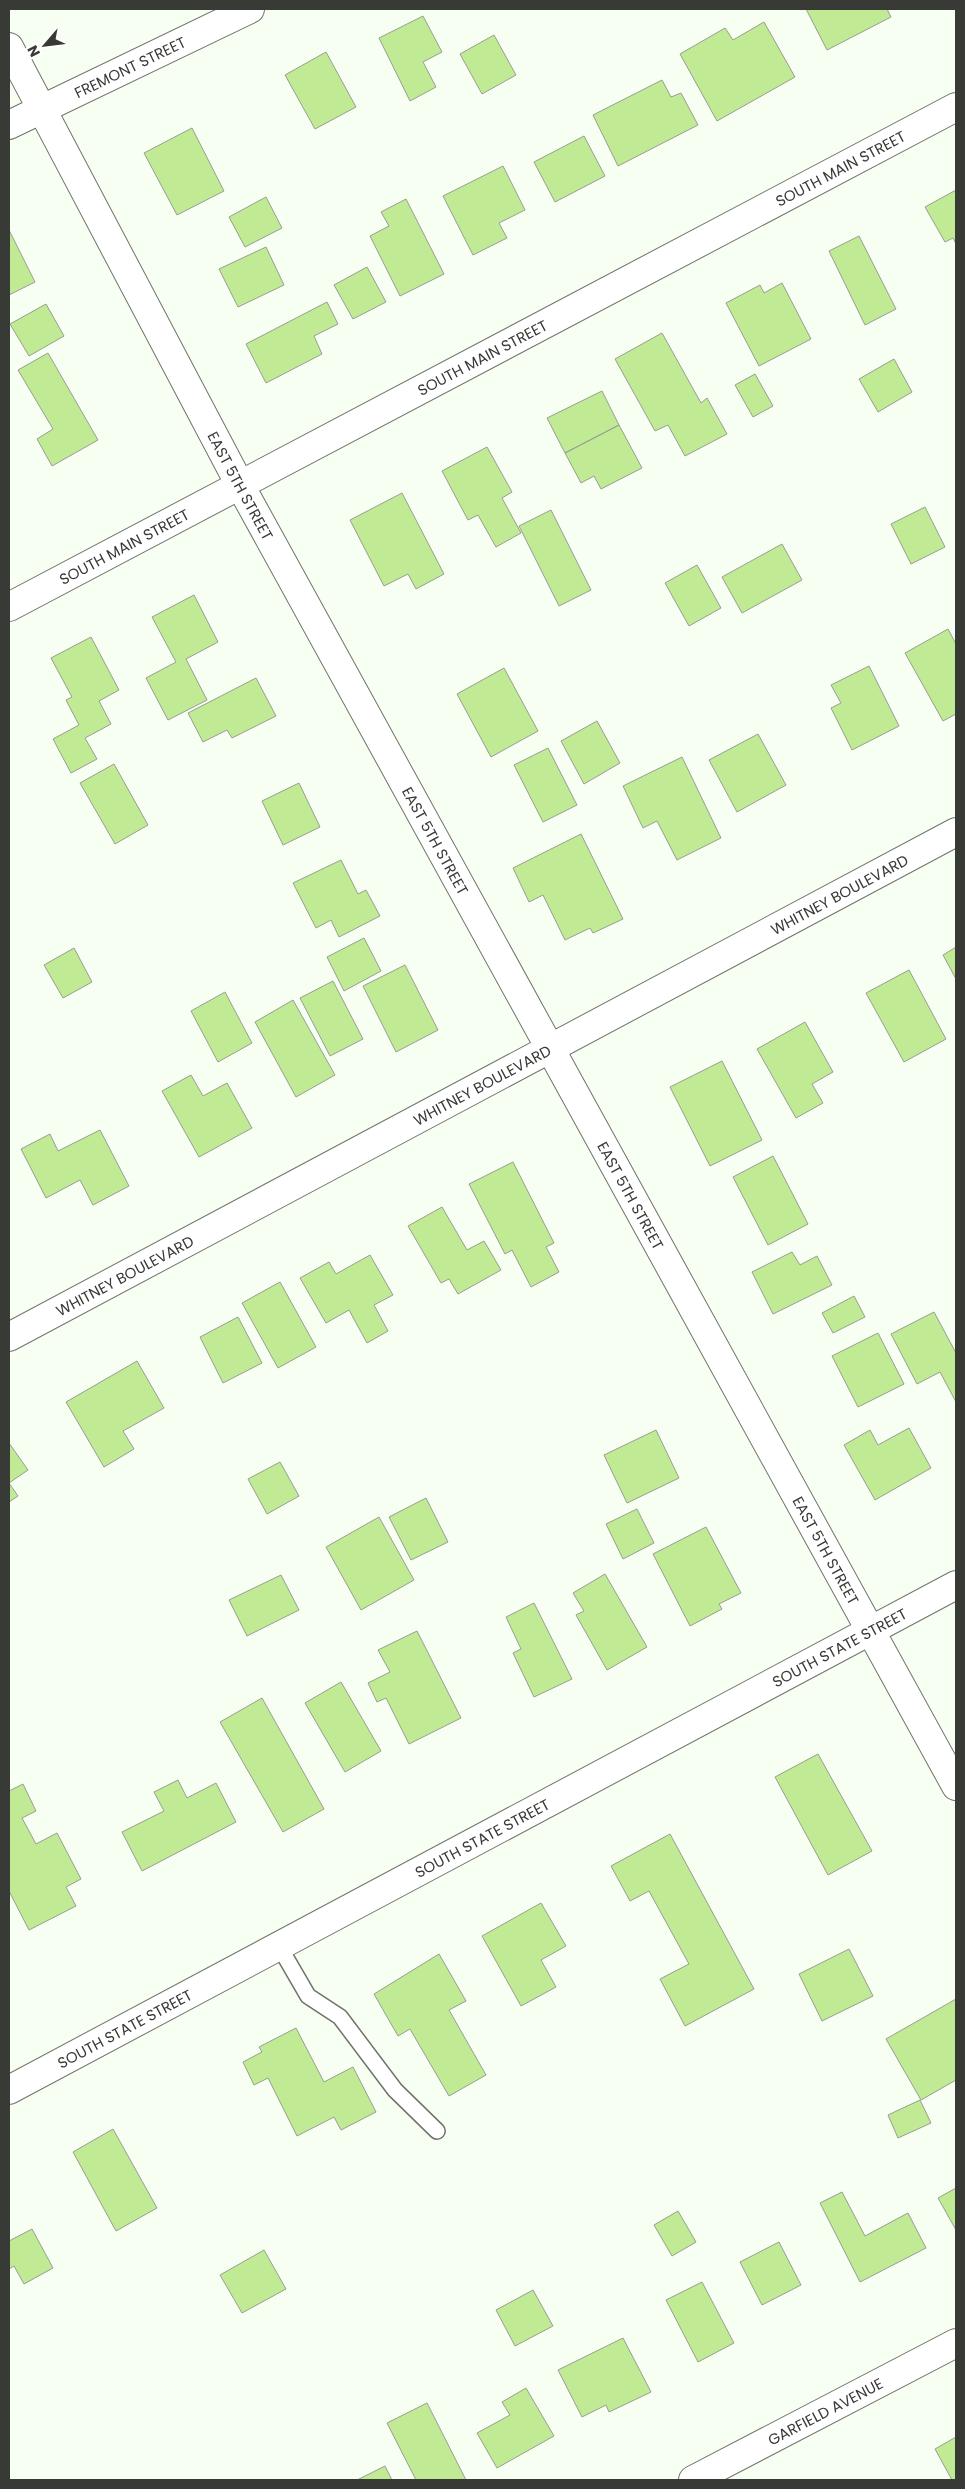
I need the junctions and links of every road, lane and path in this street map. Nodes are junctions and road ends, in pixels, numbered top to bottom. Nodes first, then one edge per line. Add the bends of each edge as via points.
1 (250, 9) edge
2 (9, 47) edge
3 (956, 107) edge
4 (42, 108) junction
5 (9, 126) edge
6 (240, 485) junction
7 (9, 607) edge
8 (956, 832) edge
9 (550, 1047) junction
10 (9, 1337) edge
11 (956, 1585) edge
12 (870, 1630) junction
13 (956, 1786) edge
14 (279, 1946) junction
15 (9, 2090) edge
16 (437, 2132) dead end
17 (956, 2343) edge
18 (692, 2480) edge

1 - 4 street, FREMONT STREET
2 - 4 street, EAST 5TH STREET
3 - 6 street, SOUTH MAIN STREET
4 - 5 street, FREMONT STREET
4 - 6 street, EAST 5TH STREET
6 - 7 street, SOUTH MAIN STREET
6 - 9 street, EAST 5TH STREET
8 - 9 street, WHITNEY BOULEVARD
9 - 10 street, WHITNEY BOULEVARD
9 - 12 street, EAST 5TH STREET
11 - 12 street, SOUTH STATE STREET
12 - 13 street, EAST 5TH STREET
12 - 14 street, SOUTH STATE STREET
14 - 15 street, SOUTH STATE STREET
14 - 16 lane via 308,1996 340,2017 395,2090
17 - 18 street, GARFIELD AVENUE

